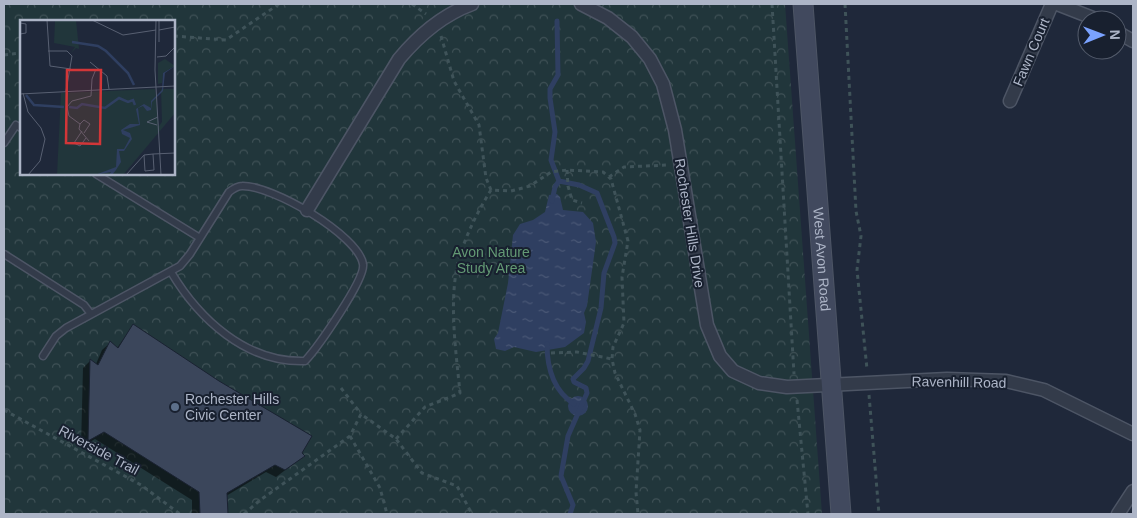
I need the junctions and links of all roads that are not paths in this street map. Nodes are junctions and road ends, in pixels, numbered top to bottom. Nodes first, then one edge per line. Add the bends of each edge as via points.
1 (472, 4) edge
2 (581, 4) edge
3 (803, 4) edge
4 (1052, 4) edge
5 (1056, 4) edge
6 (1077, 12) edge
7 (1010, 101) dead end
8 (20, 127) edge
9 (4, 143) edge
10 (98, 175) edge
11 (307, 210) junction
12 (200, 238) junction
13 (4, 254) edge
14 (171, 272) junction
15 (91, 314) junction
16 (43, 356) dead end
17 (833, 385) junction
18 (1133, 434) edge
19 (1133, 491) edge
20 (841, 514) edge
21 (1118, 514) edge

1 - 11 street via 437,22 411,44 387,74
2 - 17 street, Rochester Hills Drive via 621,27 650,59 668,98 707,324 720,356 739,375 759,383 787,387
3 - 17 street, West Avon Road
4 - 7 street, Fawn Court
5 - 6 street
8 - 9 lane via 16,125
10 - 12 lane
11 - 12 lane via 265,190 238,187 229,192
11 - 14 lane via 353,246 362,259 364,269 316,349 305,361 272,358 223,333 194,307
12 - 14 lane via 185,260
13 - 15 lane via 84,305
14 - 15 lane
15 - 16 lane via 61,331
17 - 18 street, Ravenhill Road via 1006,381 1044,390
17 - 20 street, West Avon Road
19 - 21 street

